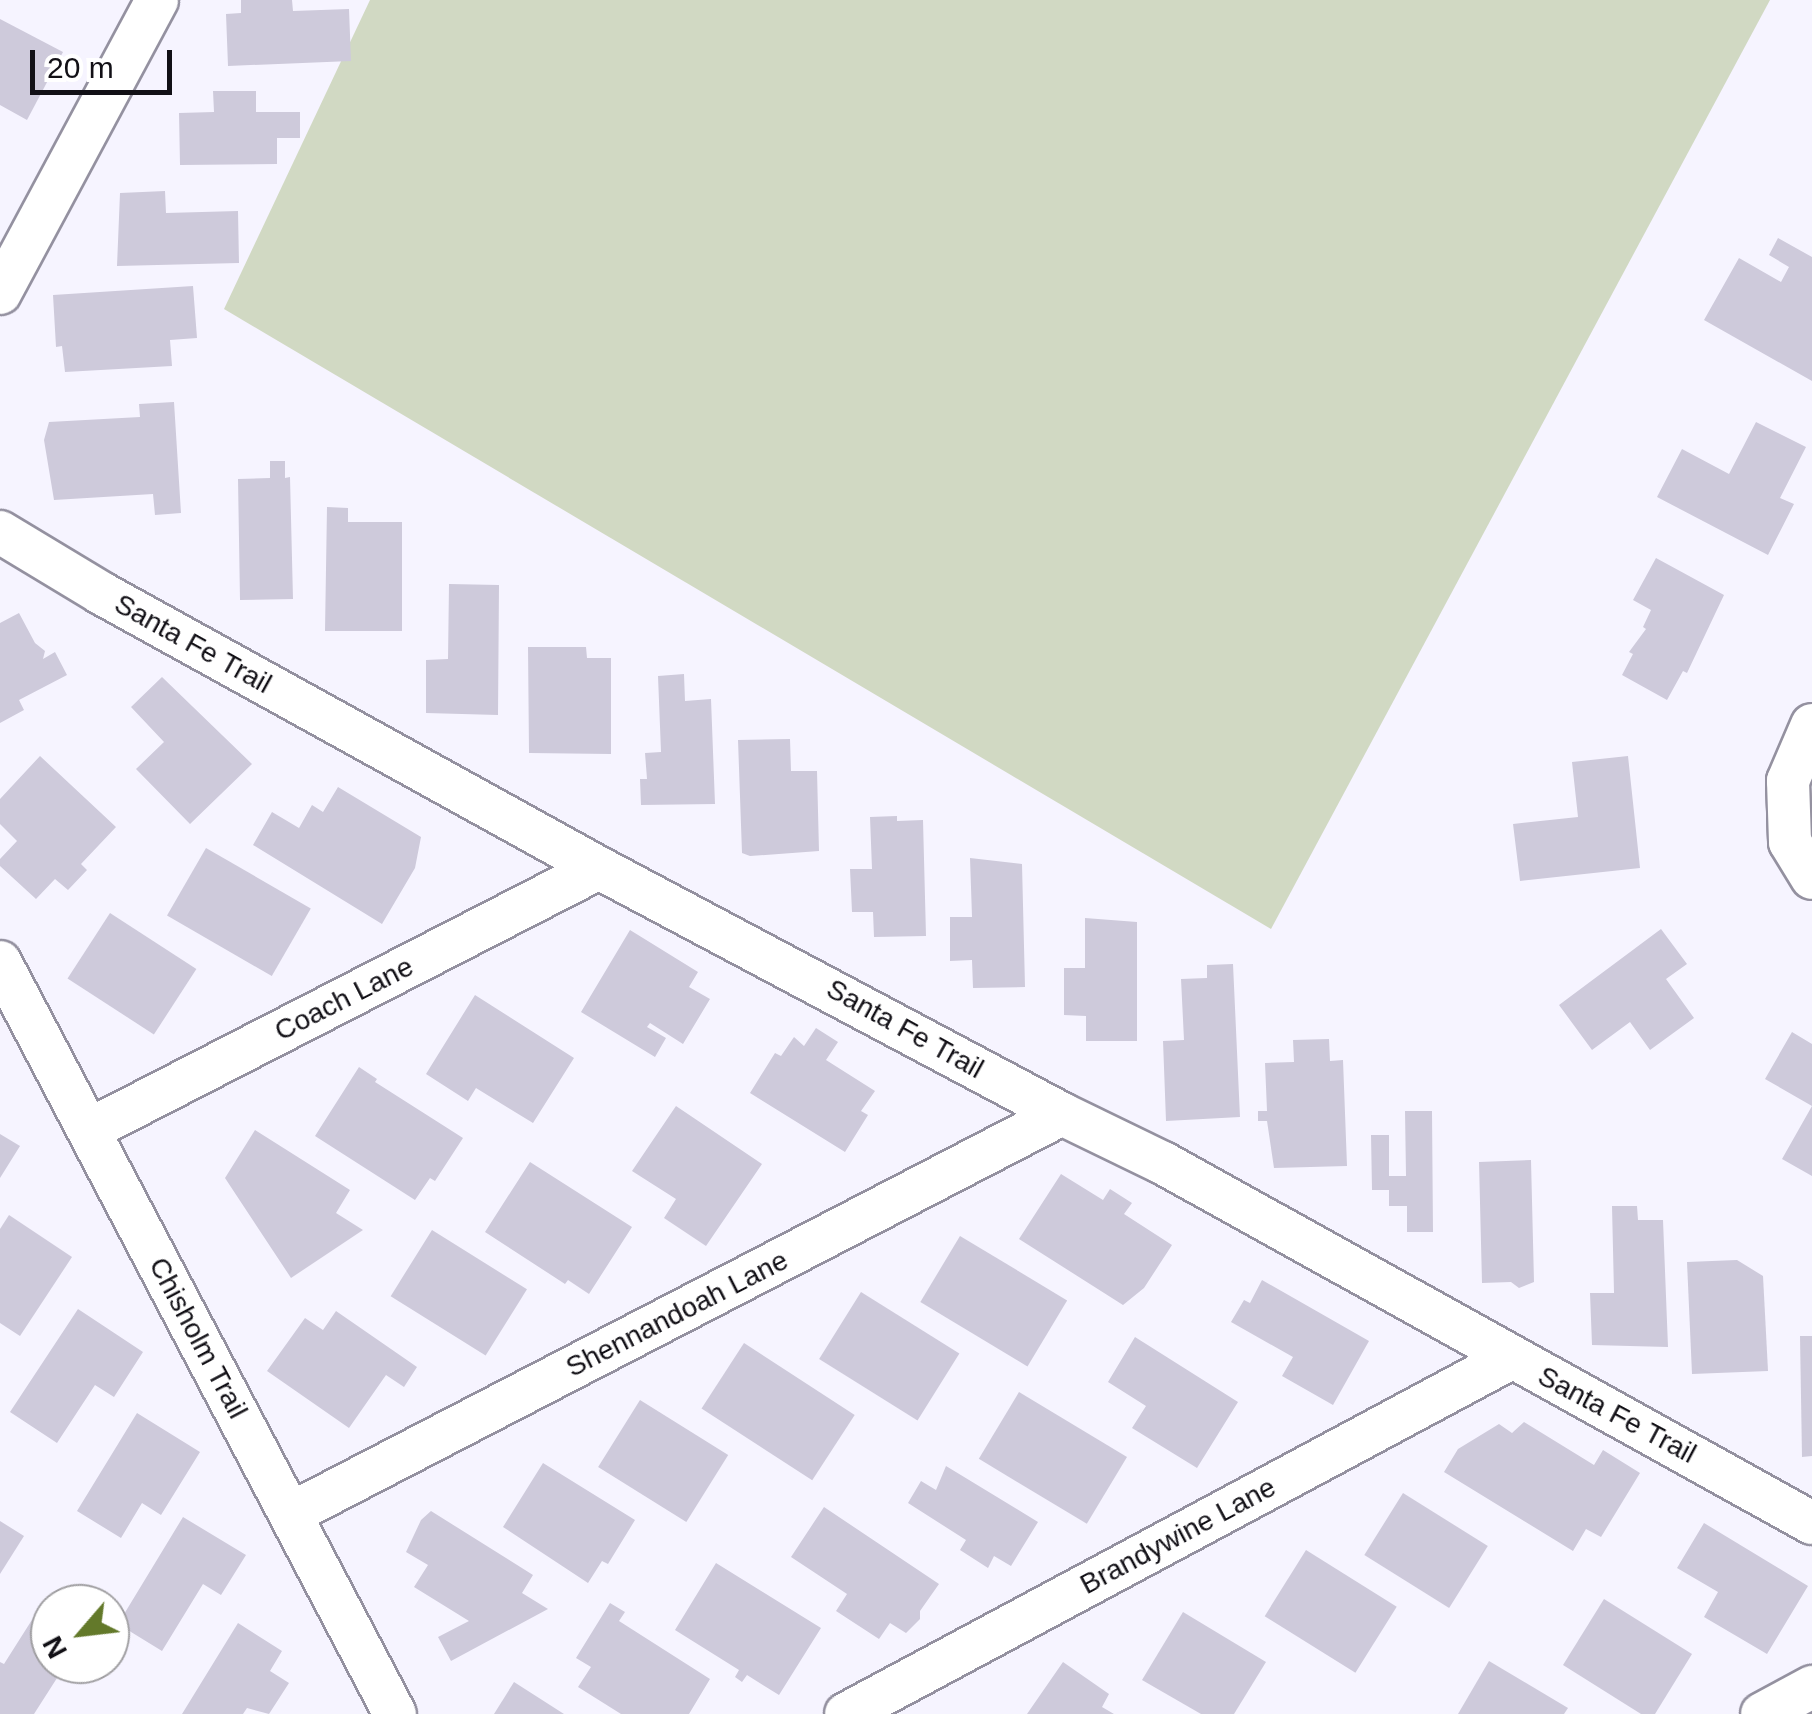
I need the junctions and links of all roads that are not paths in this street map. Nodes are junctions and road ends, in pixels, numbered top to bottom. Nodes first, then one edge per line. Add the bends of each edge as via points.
1 (157, 0) edge
2 (0, 294) edge
3 (0, 532) edge
4 (1812, 724) edge
5 (598, 868) junction
6 (1812, 878) edge
7 (0, 962) edge
8 (1062, 1114) junction
9 (88, 1130) junction
10 (1511, 1358) junction
11 (292, 1513) junction
12 (1812, 1523) edge
13 (1812, 1687) edge
14 (395, 1714) edge
15 (846, 1714) edge
16 (1762, 1714) edge

1 - 2 street
3 - 5 street, Santa Fe Trail
4 - 6 street via 1788,781 1790,842
5 - 8 street, Santa Fe Trail
5 - 9 street, Coach Lane
7 - 9 street, Chisholm Trail
8 - 10 street, Santa Fe Trail via 1163,1163
8 - 11 street, Shennandoah Lane
9 - 11 street, Chisholm Trail
10 - 12 street, Santa Fe Trail
10 - 15 street, Brandywine Lane
11 - 14 street, Chisholm Trail
13 - 16 street

